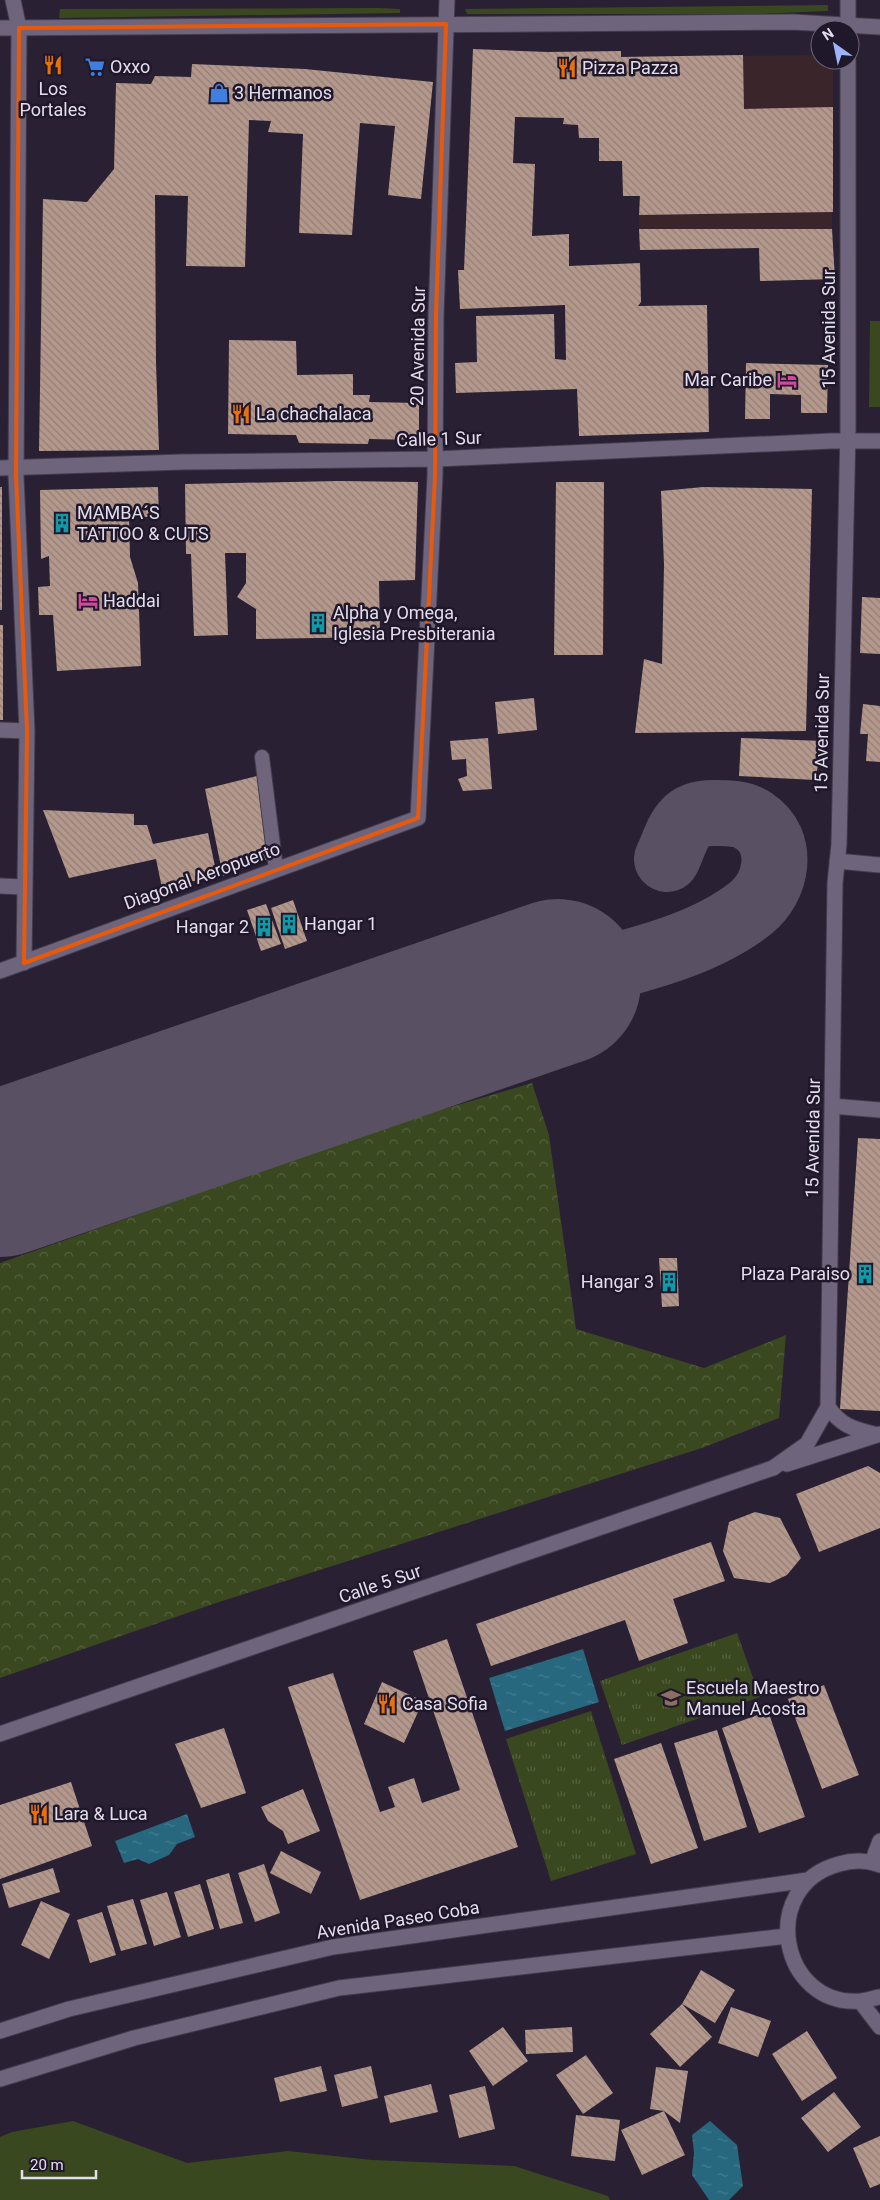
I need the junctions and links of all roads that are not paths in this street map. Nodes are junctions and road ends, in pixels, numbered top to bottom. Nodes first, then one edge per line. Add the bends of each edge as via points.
1 (13, 0) edge
2 (447, 0) edge
3 (848, 0) edge
4 (848, 20) edge
5 (446, 24) junction
6 (810, 24) edge
7 (880, 27) edge
8 (0, 28) edge
9 (20, 28) junction
10 (860, 28) edge
11 (848, 70) edge
12 (880, 441) edge
13 (848, 442) junction
14 (436, 459) junction
15 (0, 468) edge
16 (17, 468) junction
17 (0, 730) edge
18 (26, 731) junction
19 (262, 757) dead end
20 (418, 818) joint
21 (837, 861) junction
22 (880, 864) edge
23 (276, 869) junction
24 (0, 886) edge
25 (24, 887) junction
26 (24, 963) junction
27 (0, 971) edge
28 (832, 1106) junction
29 (880, 1110) edge
30 (828, 1407) junction
31 (879, 1435) edge
32 (773, 1468) junction
33 (0, 1734) edge
34 (880, 1842) edge
35 (876, 1864) edge
36 (808, 1880) junction
37 (787, 1936) junction
38 (880, 1997) edge
39 (860, 2001) junction
40 (880, 2027) edge
41 (0, 2031) edge
42 (0, 2079) edge

1 - 9 street
2 - 5 street, 20 Avenida Sur
3 - 4 street
5 - 6 street
5 - 9 street
5 - 14 street, 20 Avenida Sur via 436,315
7 - 10 street
8 - 9 street
9 - 16 street
11 - 13 street, 15 Avenida Sur
12 - 13 street, Calle 1 Sur
13 - 14 street, Calle 1 Sur
13 - 21 street, 15 Avenida Sur
14 - 16 street, Calle 1 Sur
14 - 20 street, 20 Avenida Sur
15 - 16 street, Calle 1 Sur
16 - 18 street
17 - 18 street
18 - 25 street
19 - 23 lane
20 - 23 street, Diagonal Aeropuerto
21 - 22 street
21 - 28 street, 15 Avenida Sur
23 - 26 street, Diagonal Aeropuerto
24 - 25 street
25 - 26 street
26 - 27 street, Diagonal Aeropuerto
28 - 29 street
28 - 30 street, 15 Avenida Sur
30 - 31 street via 838,1420 858,1430
30 - 32 street, 15 Avenida Sur via 807,1444
31 - 32 street
32 - 33 street, Calle 5 Sur
34 - 35 street
35 - 36 street via 849,1861 827,1867
36 - 37 street via 791,1909
36 - 41 street, Avenida Paseo Coba via 333,1946 69,2009
37 - 39 street via 790,1953 808,1981 824,1993
37 - 42 street via 339,1988 134,2038
38 - 39 street
39 - 40 street

